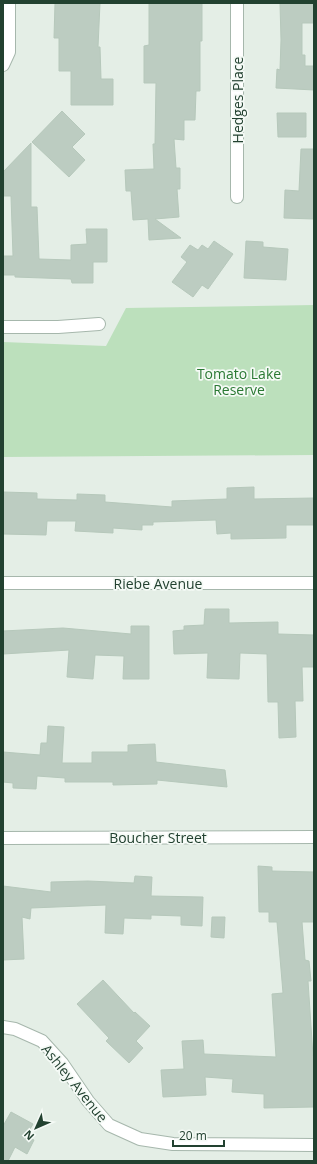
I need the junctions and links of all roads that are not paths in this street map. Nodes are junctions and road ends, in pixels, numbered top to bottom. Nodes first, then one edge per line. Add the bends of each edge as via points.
1 (9, 3) edge
2 (237, 3) edge
3 (3, 65) edge
4 (237, 197) dead end
5 (99, 324) dead end
6 (3, 327) edge
7 (3, 583) edge
8 (314, 583) edge
9 (314, 837) edge
10 (3, 838) edge
11 (3, 1027) edge
12 (314, 1145) edge

1 - 3 street via 9,52
2 - 4 street, Hedges Place
5 - 6 street
7 - 8 street, Riebe Avenue
9 - 10 street, Boucher Street
11 - 12 street, Ashley Avenue via 15,1029 42,1041 62,1063 88,1102 109,1125 140,1139 173,1144

